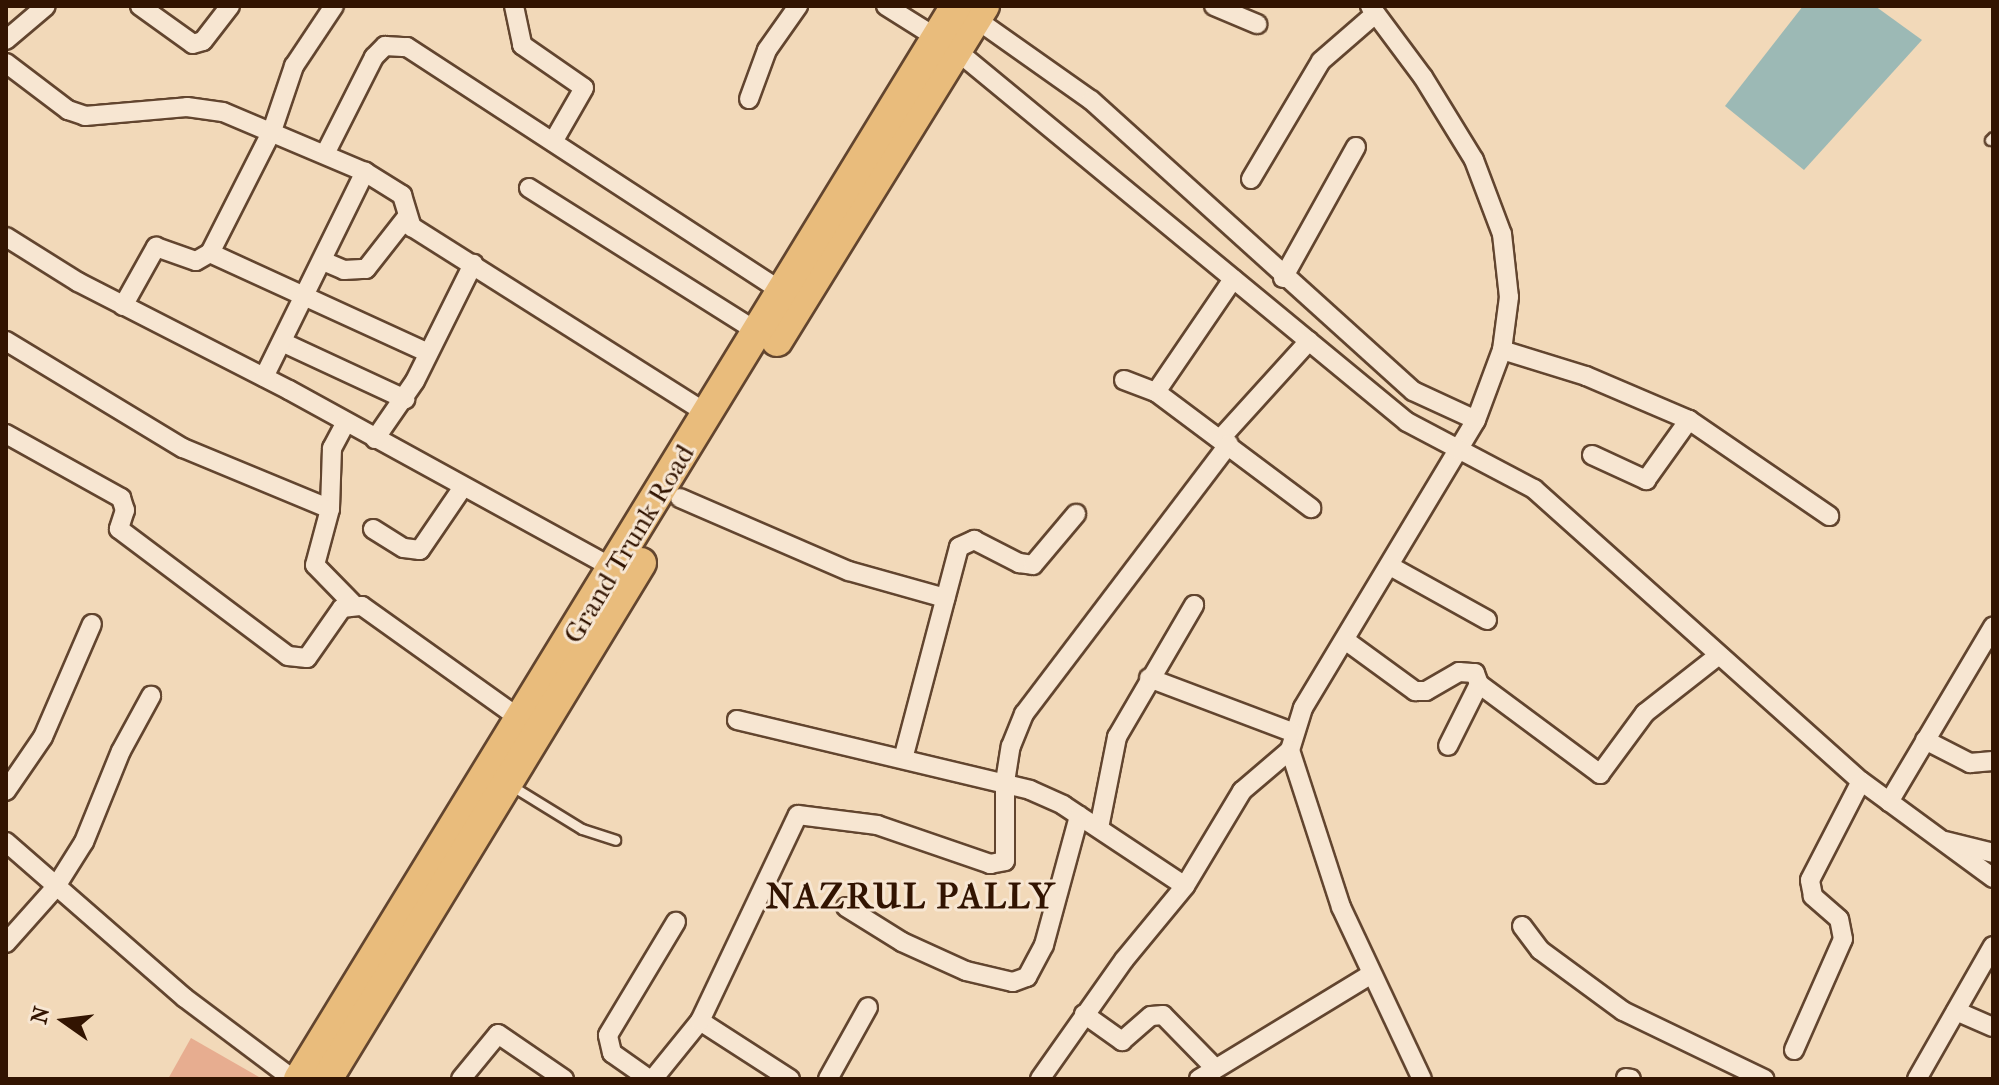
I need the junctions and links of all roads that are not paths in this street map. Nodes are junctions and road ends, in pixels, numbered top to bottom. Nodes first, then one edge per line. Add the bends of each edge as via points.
1 (46, 6) edge
2 (140, 6) edge
3 (230, 6) edge
4 (334, 6) edge
5 (514, 6) edge
6 (798, 6) edge
7 (886, 6) edge
8 (1214, 6) edge
9 (972, 10) edge
10 (1372, 10) edge
11 (1257, 24) dead end
12 (6, 40) edge
13 (947, 44) junction
14 (6, 63) edge
15 (749, 99) dead end
16 (272, 131) junction
17 (553, 142) junction
18 (1356, 147) dead end
19 (325, 154) junction
20 (365, 172) junction
21 (1251, 179) dead end
22 (529, 188) dead end
23 (406, 218) junction
24 (6, 237) edge
25 (210, 253) junction
26 (323, 261) junction
27 (473, 264) junction
28 (1283, 278) junction
29 (1233, 279) junction
30 (783, 292) junction
31 (304, 299) junction
32 (123, 306) junction
33 (758, 332) junction
34 (6, 341) edge
35 (1309, 341) junction
36 (282, 342) junction
37 (1502, 350) junction
38 (428, 353) junction
39 (264, 377) junction
40 (1124, 380) dead end
41 (1156, 392) junction
42 (405, 399) junction
43 (708, 414) junction
44 (1476, 420) junction
45 (1689, 420) junction
46 (346, 422) junction
47 (6, 434) edge
48 (375, 439) junction
49 (1225, 441) junction
50 (1462, 449) junction
51 (1592, 455) dead end
52 (463, 487) junction
53 (680, 498) junction
54 (1311, 508) dead end
55 (330, 509) junction
56 (1076, 514) dead end
57 (1829, 516) dead end
58 (373, 529) dead end
59 (1390, 566) junction
60 (614, 569) junction
61 (945, 598) junction
62 (353, 604) junction
63 (1194, 605) dead end
64 (1487, 620) dead end
65 (92, 624) dead end
66 (1993, 627) edge
67 (1345, 640) junction
68 (1719, 655) junction
69 (1149, 678) junction
70 (1479, 684) junction
71 (151, 696) dead end
72 (522, 720) junction
73 (737, 720) dead end
74 (1925, 740) junction
75 (1291, 741) junction
76 (1448, 746) dead end
77 (903, 759) junction
78 (1993, 761) edge
79 (1861, 781) junction
80 (1005, 782) junction
81 (509, 784) junction
82 (6, 791) edge
83 (1889, 802) junction
84 (1079, 816) junction
85 (1099, 828) junction
86 (615, 840) dead end
87 (1942, 841) junction
88 (6, 842) edge
89 (1993, 853) edge
90 (1993, 878) edge
91 (1185, 886) junction
92 (55, 888) junction
93 (846, 907) dead end
94 (676, 922) dead end
95 (1522, 926) dead end
96 (6, 943) edge
97 (1993, 946) edge
98 (1372, 974) junction
99 (868, 1007) dead end
100 (1956, 1011) junction
101 (1084, 1014) junction
102 (700, 1021) junction
103 (1993, 1027) edge
104 (1794, 1050) dead end
105 (537, 1071) edge
106 (1206, 1073) edge
107 (779, 1077) edge
108 (293, 1079) edge
109 (299, 1079) edge
110 (327, 1079) edge
111 (461, 1079) edge
112 (564, 1079) edge
113 (651, 1079) edge
114 (828, 1079) edge
115 (1040, 1079) edge
116 (1422, 1079) edge
117 (1764, 1079) edge
118 (1917, 1079) edge

1 - 12 street
2 - 3 street via 193,44 203,41
4 - 16 street via 294,66
5 - 17 street via 522,45 584,88
6 - 15 street via 767,50
7 - 13 street
8 - 11 street
9 - 13 main road, Grand Trunk Road
9 - 28 street via 1091,100
10 - 21 street via 1321,61
10 - 37 street via 1423,77 1474,160 1502,234 1509,297
13 - 29 street
13 - 30 main road, Grand Trunk Road
13 - 53 main road, Grand Trunk Road
14 - 16 street via 68,110 85,116 187,107 223,112
16 - 19 street
16 - 25 street
17 - 19 street via 396,44 374,57
17 - 30 street
18 - 28 street
19 - 20 street
20 - 23 street via 402,195
20 - 26 street
22 - 33 street
23 - 26 street via 366,269 344,270
23 - 27 street via 412,227
24 - 32 street
25 - 31 street
25 - 32 street via 196,261 156,247
26 - 31 street
27 - 38 street
27 - 43 street
28 - 44 street via 1413,391
29 - 35 street
29 - 41 street
30 - 33 main road, Grand Trunk Road
31 - 36 street
31 - 38 street
32 - 39 street
33 - 43 main road, Grand Trunk Road
34 - 55 street via 183,448
35 - 49 street
35 - 50 street via 1407,422
36 - 39 street
36 - 42 street
37 - 44 street
37 - 45 street via 1586,376
38 - 42 street
39 - 46 street
40 - 41 street
41 - 49 street
42 - 48 street
43 - 60 main road, Grand Trunk Road
44 - 50 street
45 - 51 street via 1646,480
45 - 57 street
46 - 48 street
46 - 55 street via 332,448
47 - 62 street via 121,498 125,510 119,529 288,656 307,658 329,622
48 - 52 street
49 - 54 street
49 - 80 street via 1043,684 1011,746
50 - 59 street
50 - 68 street via 1534,489
52 - 58 street via 420,550 404,548
52 - 60 street
53 - 61 street via 849,571
53 - 81 main road, Grand Trunk Road
55 - 62 street via 315,565
56 - 61 street via 1033,565 1019,563 985,543 965,541 955,556
59 - 64 street
59 - 67 street
60 - 72 main road, Grand Trunk Road
61 - 77 street
62 - 72 street via 413,640
63 - 69 street
65 - 82 street via 43,737
66 - 74 street
67 - 70 street via 1415,691 1426,691 1467,670 1479,677
67 - 75 street
68 - 70 street via 1653,705 1600,774
68 - 79 street
69 - 75 street
69 - 85 street via 1117,737
70 - 76 street
71 - 92 street via 121,751 84,842
72 - 109 main road, Grand Trunk Road
73 - 77 street
74 - 78 street via 1970,763
74 - 83 street
75 - 91 street via 1242,791
75 - 98 street via 1341,907
77 - 80 street
79 - 83 street
79 - 104 street via 1810,880 1813,896 1839,919 1843,939
80 - 84 street
80 - 102 street via 1009,855 999,865 877,825 798,815
81 - 86 lane via 582,829
81 - 110 main road, Grand Trunk Road
83 - 87 street
84 - 85 street
84 - 93 street via 1044,945 1027,977 1013,982 966,971 902,942
85 - 91 street
87 - 89 street
87 - 90 street
88 - 92 street
91 - 101 street
92 - 96 street
92 - 108 street via 185,998
94 - 113 street via 608,1035 612,1053
95 - 117 street via 1540,950 1623,1011
97 - 100 street
98 - 106 street
98 - 116 street
99 - 114 street
100 - 103 street
100 - 118 street
101 - 106 street via 1122,1041 1151,1016 1163,1015
101 - 115 street
102 - 107 street
102 - 113 street
105 - 111 street via 498,1034
105 - 112 street

